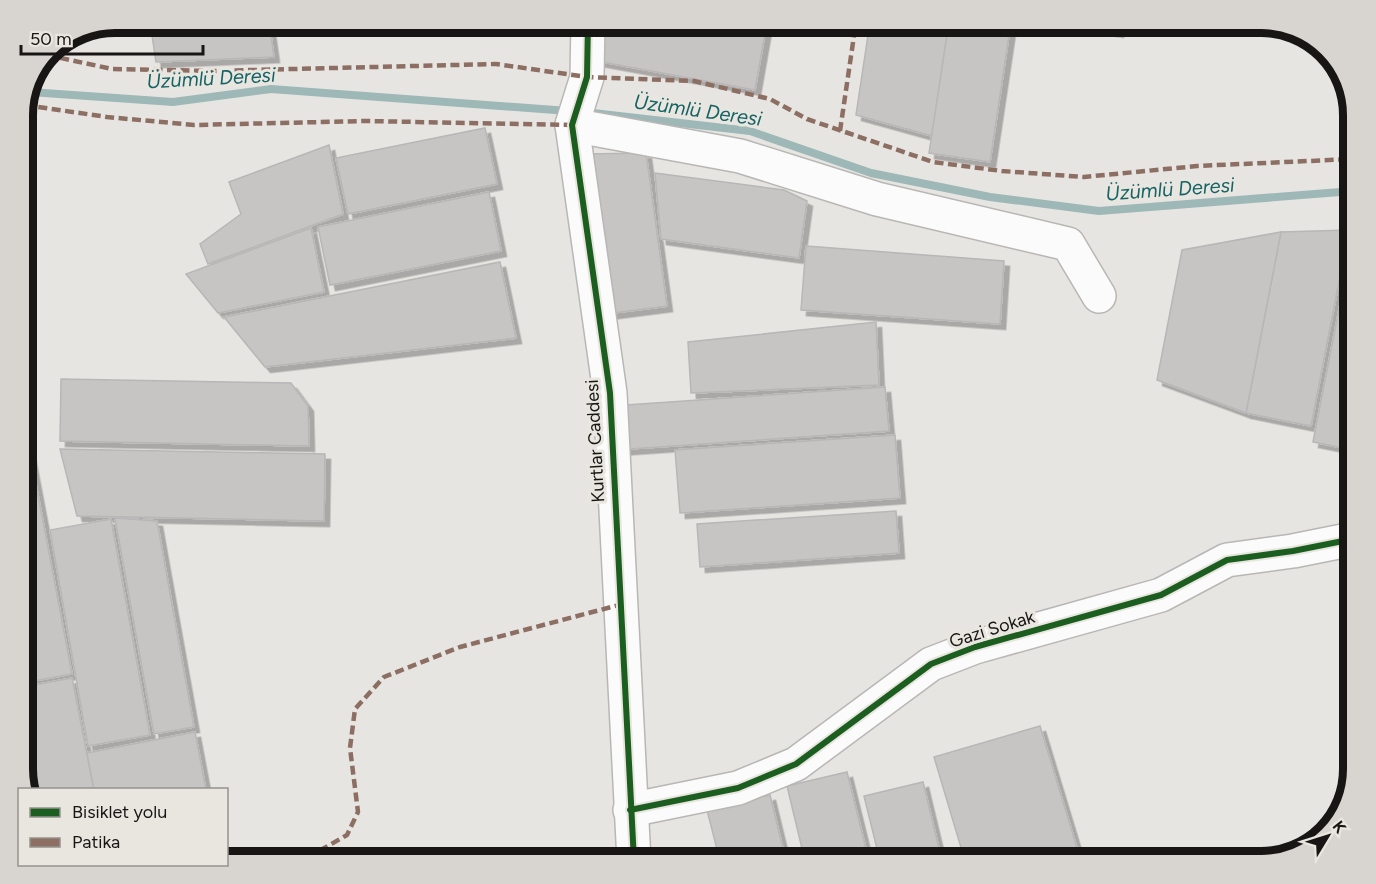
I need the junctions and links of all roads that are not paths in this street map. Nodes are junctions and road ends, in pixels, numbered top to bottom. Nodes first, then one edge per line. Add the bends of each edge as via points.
1 (588, 33) edge
2 (575, 114) junction
3 (1099, 296) dead end
4 (1343, 541) edge
5 (630, 810) junction
6 (633, 851) edge

1 - 2 street, Kurtlar Caddesi via 587,77
2 - 3 street via 740,156 877,200 1068,244
2 - 5 street, Kurtlar Caddesi via 610,393
4 - 5 street, Gazi Sokak via 1227,560 1161,595 975,647 931,664 796,764 738,788
5 - 6 street, Kurtlar Caddesi

